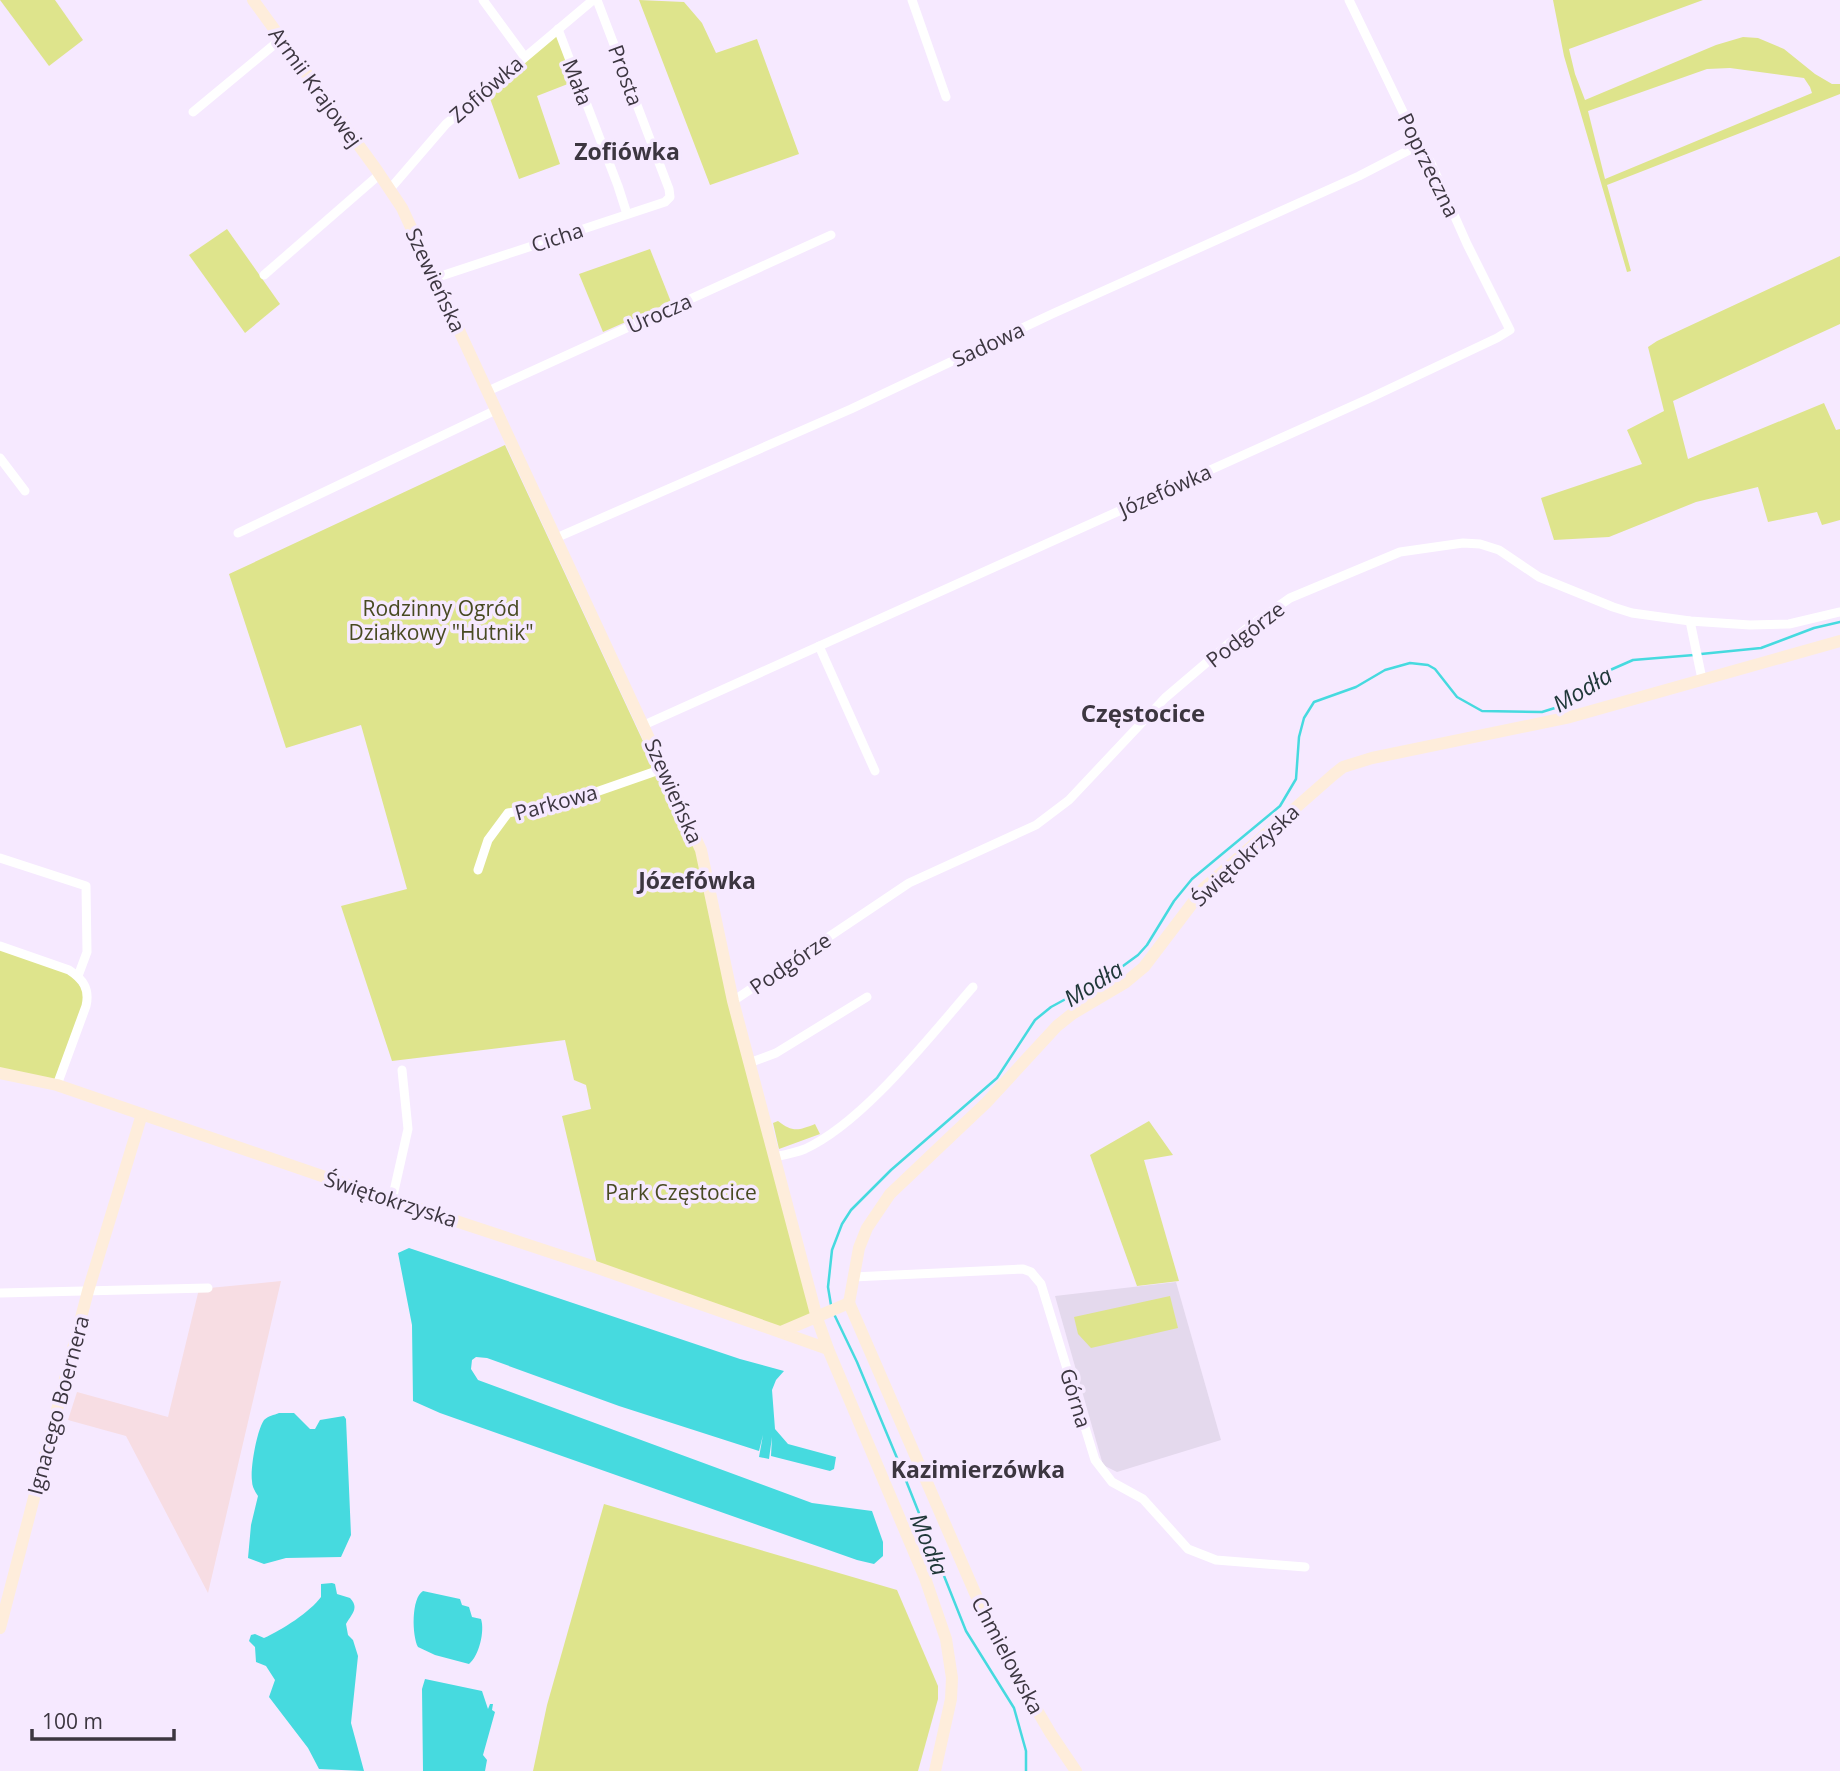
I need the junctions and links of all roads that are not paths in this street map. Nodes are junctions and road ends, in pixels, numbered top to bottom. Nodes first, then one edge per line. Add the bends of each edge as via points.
1 (253, 0) edge
2 (483, 0) edge
3 (595, 0) edge
4 (912, 0) edge
5 (1349, 0) edge
6 (558, 29) junction
7 (281, 39) junction
8 (524, 56) junction
9 (946, 97) dead end
10 (193, 112) dead end
11 (1419, 145) junction
12 (380, 174) junction
13 (390, 189) junction
14 (669, 189) joint
15 (627, 214) junction
16 (831, 235) dead end
17 (264, 275) dead end
18 (435, 278) junction
19 (1510, 330) joint
20 (488, 391) junction
21 (496, 410) junction
22 (0, 458) edge
23 (25, 491) dead end
24 (238, 533) dead end
25 (556, 538) junction
26 (1840, 612) edge
27 (1690, 621) junction
28 (1840, 641) edge
29 (819, 646) junction
30 (1701, 675) junction
31 (644, 725) junction
32 (665, 768) junction
33 (875, 771) dead end
34 (0, 858) edge
35 (478, 870) dead end
36 (0, 946) edge
37 (78, 976) junction
38 (973, 987) dead end
39 (867, 997) dead end
40 (733, 1001) junction
41 (749, 1063) junction
42 (402, 1070) dead end
43 (0, 1073) edge
44 (57, 1085) junction
45 (138, 1113) junction
46 (774, 1157) junction
47 (392, 1200) junction
48 (853, 1277) junction
49 (208, 1288) dead end
50 (88, 1291) junction
51 (0, 1293) edge
52 (832, 1311) junction
53 (781, 1332) junction
54 (828, 1349) junction
55 (1305, 1567) dead end
56 (0, 1628) edge
57 (935, 1771) edge
58 (1076, 1771) edge

1 - 7 street, Armii Krajowej
2 - 8 street
3 - 6 street, Zofiówka
3 - 14 street, Prosta
4 - 9 street
5 - 11 street, Poprzeczna
6 - 8 street, Zofiówka
6 - 15 street, Mała
7 - 10 street
7 - 12 street, Armii Krajowej
8 - 13 street, Zofiówka via 446,124
11 - 19 street, Poprzeczna via 1432,163
11 - 25 street, Sadowa via 851,409
12 - 13 street, Armii Krajowej
12 - 17 street
13 - 18 street, Szewieńska
14 - 15 street, Cicha via 665,202
15 - 18 street, Cicha
16 - 20 street, Urocza
18 - 20 street, Szewieńska
19 - 29 street, Józefówka via 1370,398
20 - 21 street, Szewieńska
21 - 24 street
21 - 25 street, Szewieńska
22 - 23 street
25 - 31 street, Szewieńska
26 - 27 street, Podgórze via 1789,624
27 - 30 street
27 - 40 street, Podgórze via 1613,607 1539,577 1499,550 1479,544 1416,548 1383,558 1290,598 1246,629 1165,698 1069,800 1036,825 909,883
28 - 30 street, Świętokrzyska
29 - 31 street, Józefówka
29 - 33 street
30 - 48 street, Świętokrzyska via 1570,717 1343,767 1204,888 1144,967 1056,1026 986,1103 890,1194 867,1228
31 - 32 street, Szewieńska
32 - 35 street, Parkowa via 576,799 508,813 488,839
32 - 40 street, Szewieńska via 701,850
34 - 37 street via 86,886 87,952
36 - 37 street
37 - 44 street via 88,997
38 - 46 street via 857,1112 805,1149
39 - 41 street via 776,1053
40 - 41 street, Szewieńska
41 - 46 street, Szewieńska
42 - 47 street via 408,1129
43 - 44 street, Świętokrzyska
44 - 45 street, Świętokrzyska
45 - 47 street, Świętokrzyska
45 - 50 street, Ignacego Boernera via 128,1165
46 - 52 street, Szewieńska
47 - 53 street, Świętokrzyska
48 - 52 street, Świętokrzyska
48 - 55 street, Górna via 1031,1272 1041,1284 1095,1460 1112,1482 1143,1499 1188,1549 1216,1560
49 - 50 street
50 - 51 street
50 - 56 street, Ignacego Boernera
52 - 53 street
52 - 54 street
52 - 58 street, Chmielowska via 995,1639
53 - 54 street, Świętokrzyska
54 - 57 street via 925,1578 946,1639 951,1699

